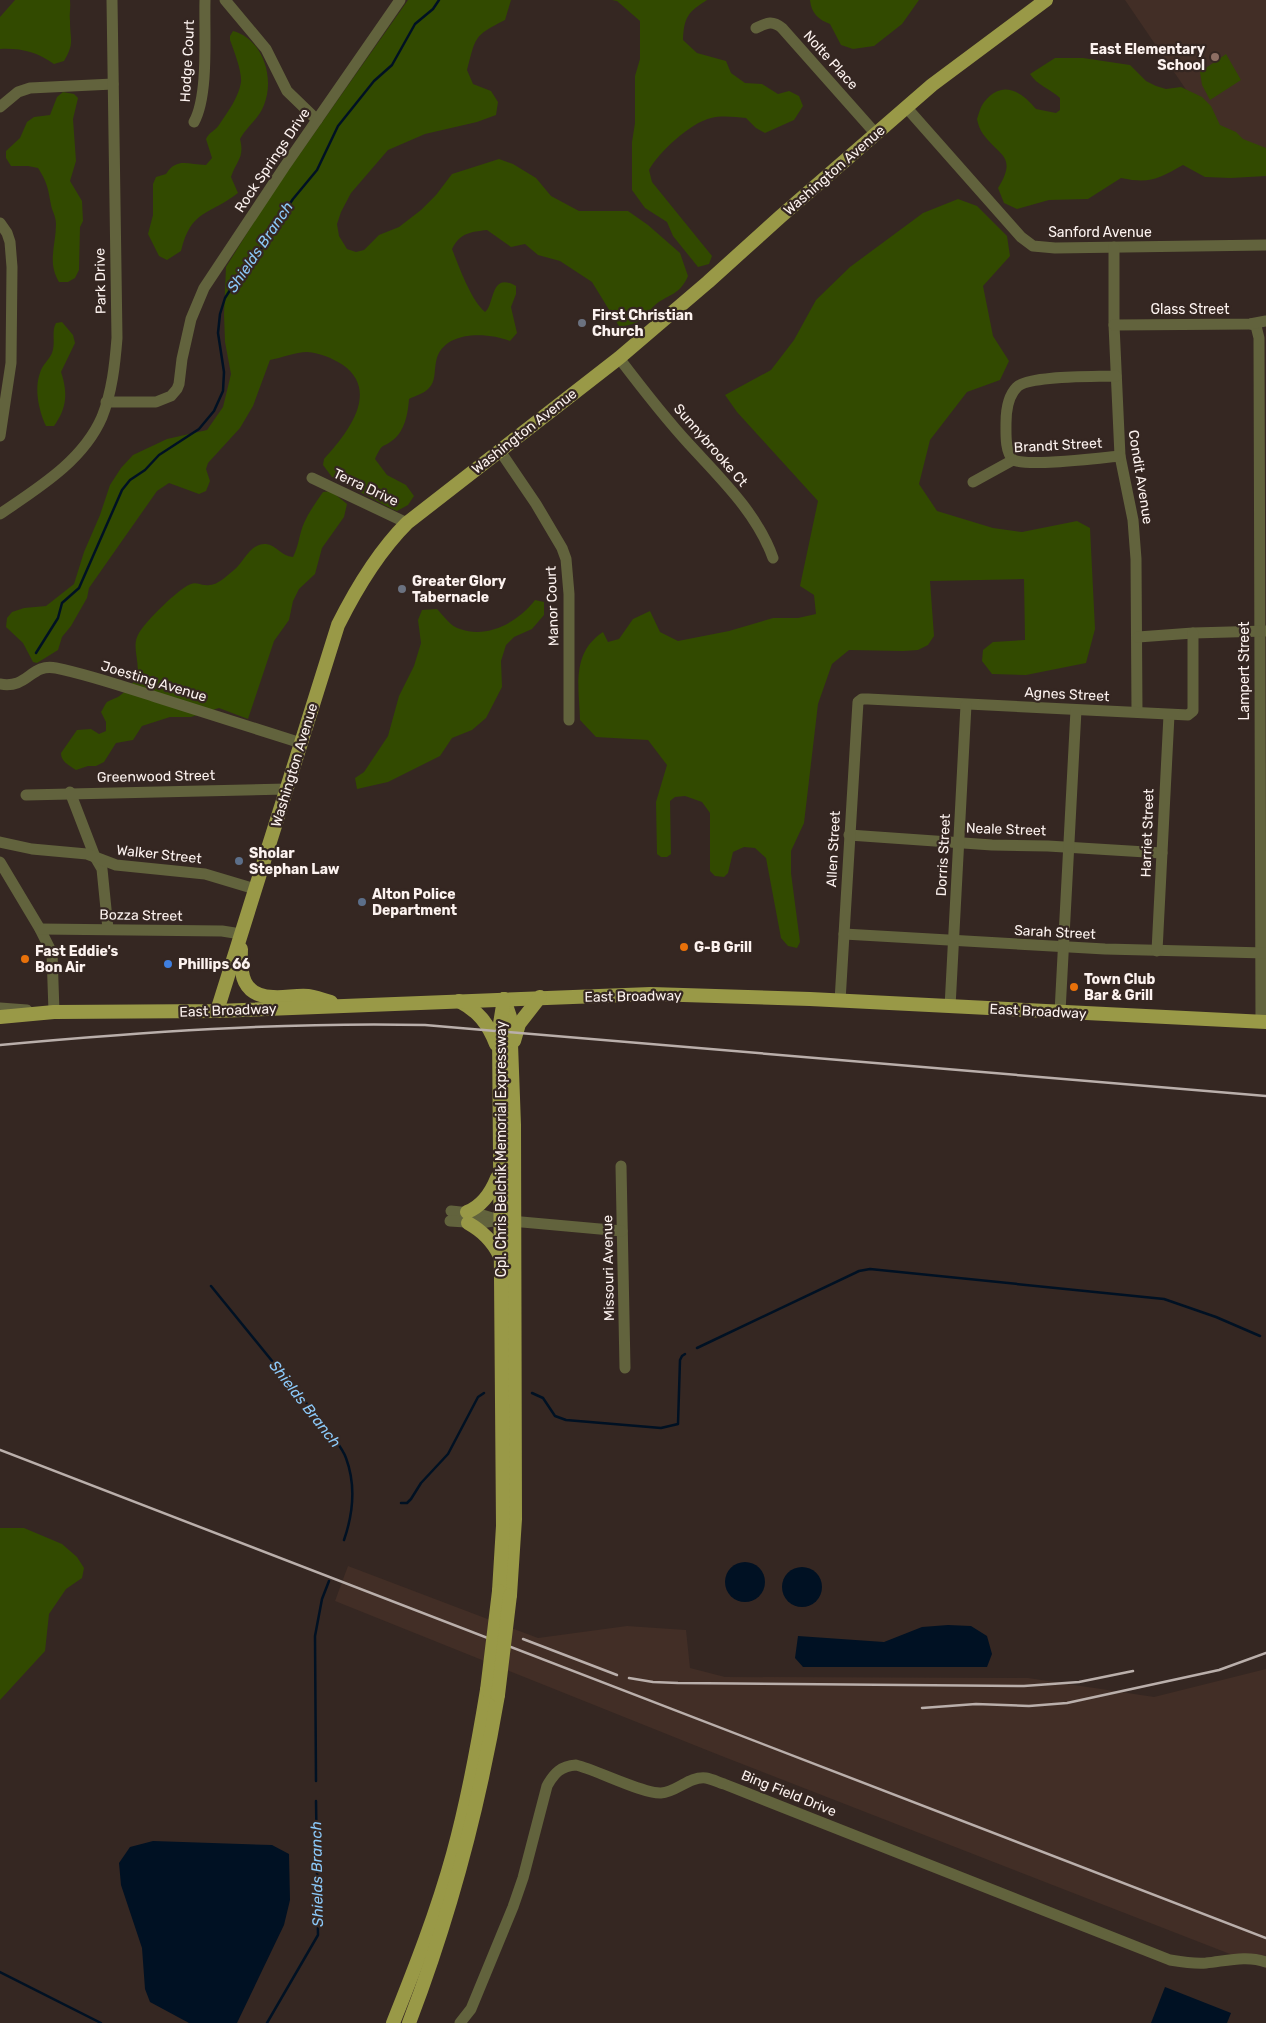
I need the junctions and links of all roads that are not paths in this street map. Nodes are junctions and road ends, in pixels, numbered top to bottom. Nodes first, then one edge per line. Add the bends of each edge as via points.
1 (112, 0) edge
2 (204, 0) edge
3 (225, 0) edge
4 (400, 0) edge
5 (1045, 1) edge
6 (756, 28) dead end
7 (113, 84) junction
8 (0, 107) edge
9 (906, 107) junction
10 (317, 120) junction
11 (194, 122) dead end
12 (876, 134) junction
13 (0, 223) edge
14 (1266, 245) edge
15 (1114, 247) junction
16 (1266, 321) edge
17 (1251, 324) junction
18 (1114, 325) junction
19 (619, 358) junction
20 (1116, 376) junction
21 (106, 402) junction
22 (1263, 412) edge
23 (0, 436) edge
24 (500, 451) junction
25 (1120, 456) junction
26 (1013, 460) junction
27 (312, 478) dead end
28 (973, 482) dead end
29 (0, 514) edge
30 (1263, 521) edge
31 (407, 523) junction
32 (773, 558) dead end
33 (1262, 631) edge
34 (1193, 633) junction
35 (1138, 637) junction
36 (54, 658) dead end
37 (42, 668) junction
38 (0, 684) edge
39 (859, 700) joint
40 (966, 704) junction
41 (1076, 710) junction
42 (1137, 712) junction
43 (1169, 715) junction
44 (569, 720) dead end
45 (301, 743) junction
46 (287, 789) junction
47 (70, 792) junction
48 (26, 795) dead end
49 (849, 835) junction
50 (0, 842) edge
51 (958, 842) junction
52 (1070, 848) junction
53 (1162, 853) junction
54 (95, 858) junction
55 (0, 862) edge
56 (255, 889) junction
57 (40, 929) junction
58 (108, 929) junction
59 (241, 934) junction
60 (844, 934) junction
61 (953, 941) junction
62 (1065, 946) junction
63 (1157, 951) junction
64 (1263, 953) edge
65 (540, 998) junction
66 (504, 999) junction
67 (459, 1000) junction
68 (840, 1001) junction
69 (344, 1006) junction
70 (950, 1007) junction
71 (0, 1008) edge
72 (217, 1011) junction
73 (54, 1012) junction
74 (1060, 1012) junction
75 (0, 1017) edge
76 (1263, 1022) edge
77 (505, 1049) junction
78 (620, 1166) dead end
79 (499, 1172) junction
80 (450, 1216) dead end
81 (467, 1217) junction
82 (499, 1220) junction
83 (514, 1221) junction
84 (622, 1231) junction
85 (500, 1257) junction
86 (625, 1368) dead end
87 (504, 1593) junction
88 (493, 1692) junction
89 (1266, 1962) edge
90 (393, 2023) edge
91 (409, 2023) edge
92 (460, 2023) edge

1 - 7 street, Park Drive
2 - 11 street, Hodge Court via 202,102
3 - 10 street via 266,49 287,90
4 - 10 street, Rock Springs Drive
5 - 9 main road, Washington Avenue via 953,68
6 - 12 street, Nolte Place via 769,22 782,28
7 - 8 street via 30,88 18,92
7 - 21 street, Park Drive via 116,338 112,380
9 - 12 main road, Washington Avenue
9 - 15 street, Sanford Avenue via 1029,244 1038,247
10 - 21 street, Rock Springs Drive via 204,288 191,319 179,384 171,396 156,402
12 - 19 main road, Washington Avenue
13 - 23 street via 10,242 12,267 11,363
14 - 15 street, Sanford Avenue
15 - 18 street, Condit Avenue
16 - 17 street, Glass Street
17 - 18 street, Glass Street
17 - 22 street, Lampert Street via 1258,330
18 - 20 street, Condit Avenue
19 - 24 main road, Washington Avenue
19 - 32 street, Sunnybrooke Ct via 688,443 735,494 766,538
20 - 25 street, Condit Avenue
20 - 26 street via 1034,381 1020,386 1011,396 1006,423 1008,450
21 - 29 street, Park Drive via 92,434 69,463
22 - 30 street, Lampert Street
24 - 31 main road, Washington Avenue
24 - 44 street, Manor Court via 536,504 566,559
25 - 26 street, Brandt Street via 1034,463
25 - 35 street, Condit Avenue via 1135,540
26 - 28 street, Brandt Street
27 - 31 street, Terra Drive
30 - 33 street, Lampert Street
31 - 45 main road, Washington Avenue via 382,551 349,603
33 - 34 street
33 - 64 street, Lampert Street
34 - 35 street
34 - 43 street, Agnes Street via 1192,711 1188,715
35 - 42 street, Condit Avenue
36 - 37 street
37 - 38 street via 23,682
37 - 45 street, Joesting Avenue via 56,668 131,689
39 - 40 street, Agnes Street
39 - 49 street, Allen Street
40 - 41 street, Agnes Street
40 - 51 street, Dorris Street
41 - 42 street, Agnes Street
41 - 52 street
42 - 43 street, Agnes Street
43 - 53 street, Harriet Street
45 - 46 main road, Washington Avenue
46 - 47 street, Greenwood Street
46 - 56 main road, Washington Avenue
47 - 48 street, Greenwood Street
47 - 54 street
49 - 51 street, Neale Street
49 - 60 street, Allen Street
50 - 54 street, Walker Street via 32,849 77,852
51 - 52 street, Neale Street
51 - 61 street, Dorris Street
52 - 53 street, Neale Street
52 - 62 street
53 - 63 street, Harriet Street
54 - 56 street, Walker Street via 116,865 205,874
54 - 58 street via 102,869
55 - 57 street
56 - 59 main road, Washington Avenue
57 - 58 street, Bozza Street
57 - 73 street via 52,952
58 - 59 street, Bozza Street
59 - 69 main road via 241,974 250,990 270,998 308,996
59 - 72 main road, Washington Avenue
60 - 61 street, Sarah Street
60 - 68 street, Allen Street
61 - 62 street, Sarah Street
61 - 70 street, Dorris Street
62 - 63 street, Sarah Street
62 - 74 street
63 - 64 street, Sarah Street
64 - 76 street, Lampert Street
65 - 66 main road, East Broadway
65 - 68 main road, East Broadway via 651,994
65 - 77 main road via 519,1024
66 - 67 main road, East Broadway
66 - 77 main road, Cpl. Chris Belchik Memorial Expressway via 500,1021
67 - 69 main road, East Broadway
67 - 77 main road via 484,1018
68 - 70 main road, East Broadway
69 - 72 main road, East Broadway
70 - 74 main road, East Broadway
71 - 73 street
72 - 73 main road, East Broadway
73 - 75 main road, East Broadway
74 - 76 main road, East Broadway
77 - 79 main road, Cpl. Chris Belchik Memorial Expressway
77 - 83 main road, Cpl. Chris Belchik Memorial Expressway via 514,1125
78 - 84 street, Missouri Avenue
79 - 81 main road via 487,1197
79 - 82 main road, Cpl. Chris Belchik Memorial Expressway
80 - 81 street
81 - 82 street via 490,1216
81 - 85 main road via 492,1242
82 - 83 street
82 - 85 main road, Cpl. Chris Belchik Memorial Expressway
83 - 84 street
83 - 87 main road, Cpl. Chris Belchik Memorial Expressway via 515,1519
84 - 86 street, Missouri Avenue
85 - 87 main road, Cpl. Chris Belchik Memorial Expressway
87 - 88 main road, Cpl. Chris Belchik Memorial Expressway, bridge
88 - 90 main road, Cpl. Chris Belchik Memorial Expressway via 453,1854
88 - 91 main road, Cpl. Chris Belchik Memorial Expressway via 474,1816 454,1895
89 - 92 street, Bing Field Drive via 1235,1959 1190,1964 1170,1960 724,1784 705,1778 695,1779 660,1793 576,1765 562,1768 547,1786 513,1907 471,2009

